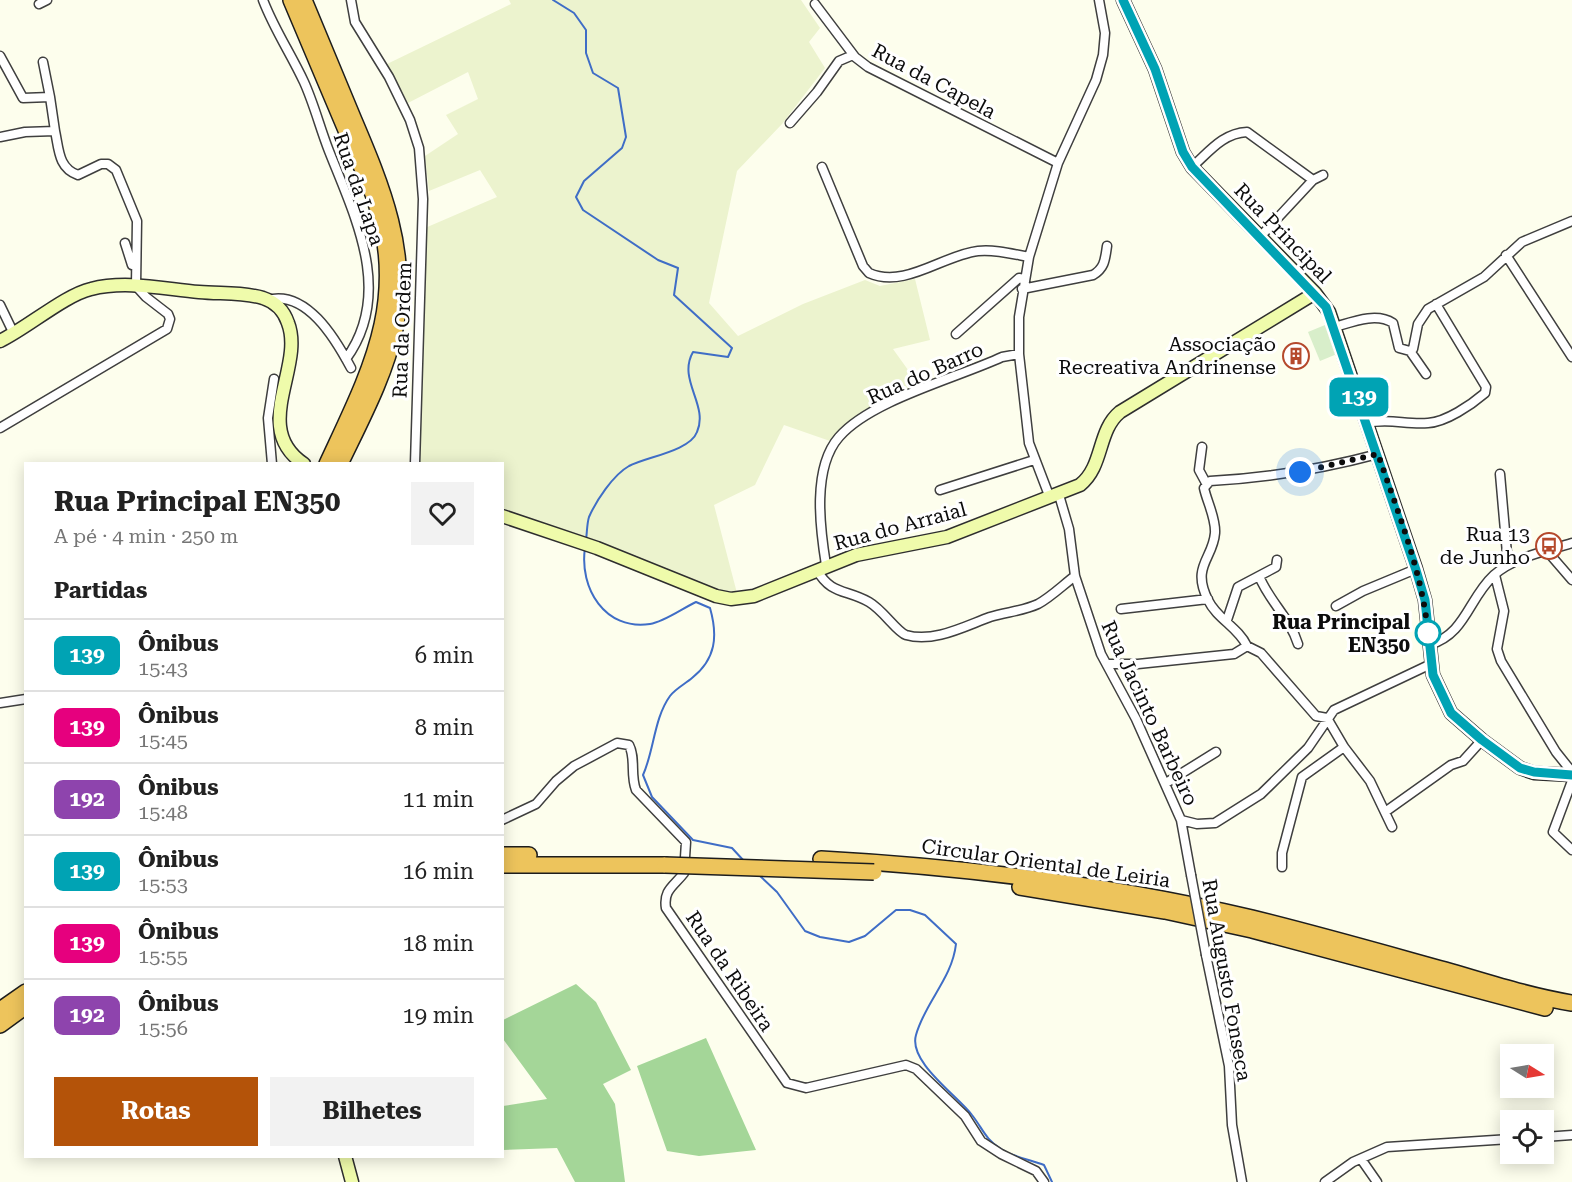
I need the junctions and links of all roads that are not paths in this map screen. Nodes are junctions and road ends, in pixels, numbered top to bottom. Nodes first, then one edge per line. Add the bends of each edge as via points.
1 (263, 0) edge
2 (291, 0) edge
3 (304, 0) edge
4 (351, 0) edge
5 (1099, 0) edge
6 (1123, 0) edge
7 (815, 4) dead end
8 (853, 55) junction
9 (0, 56) edge
10 (43, 62) dead end
11 (50, 96) junction
12 (790, 123) dead end
13 (55, 131) junction
14 (0, 137) edge
15 (1058, 163) junction
16 (822, 167) dead end
17 (1192, 167) junction
18 (1323, 175) dead end
19 (1313, 180) junction
20 (1572, 221) edge
21 (1260, 237) junction
22 (126, 243) dead end
23 (1107, 246) dead end
24 (1506, 255) junction
25 (1029, 257) junction
26 (1024, 279) junction
27 (136, 280) junction
28 (1022, 289) junction
29 (1316, 293) junction
30 (267, 300) junction
31 (1436, 304) junction
32 (0, 305) edge
33 (1335, 327) junction
34 (14, 334) junction
35 (956, 334) dead end
36 (0, 341) edge
37 (1410, 351) junction
38 (1018, 354) junction
39 (1572, 357) edge
40 (346, 360) junction
41 (351, 368) dead end
42 (1426, 374) dead end
43 (274, 379) dead end
44 (1368, 423) junction
45 (0, 428) edge
46 (1202, 447) dead end
47 (1378, 454) junction
48 (1034, 460) junction
49 (272, 462) edge
50 (300, 462) edge
51 (328, 462) edge
52 (341, 462) edge
53 (414, 462) edge
54 (1500, 474) dead end
55 (1206, 483) junction
56 (940, 490) dead end
57 (1054, 497) junction
58 (504, 517) edge
59 (1572, 543) edge
60 (1547, 551) junction
61 (1277, 560) dead end
62 (1508, 565) junction
63 (821, 567) junction
64 (1416, 570) junction
65 (1495, 575) junction
66 (1075, 576) junction
67 (1259, 576) junction
68 (1572, 580) edge
69 (1208, 599) junction
70 (1336, 606) dead end
71 (1121, 609) dead end
72 (1227, 620) junction
73 (1298, 644) dead end
74 (1429, 645) junction
75 (1247, 646) junction
76 (1108, 664) junction
77 (1431, 664) junction
78 (24, 699) edge
79 (0, 703) edge
80 (1327, 718) junction
81 (1482, 740) junction
82 (1344, 747) junction
83 (1216, 752) dead end
84 (1572, 773) edge
85 (1572, 781) edge
86 (1166, 783) junction
87 (1385, 812) junction
88 (504, 819) edge
89 (1181, 820) junction
90 (1392, 827) dead end
91 (1572, 850) edge
92 (504, 855) edge
93 (665, 860) junction
94 (504, 865) edge
95 (874, 867) junction
96 (1282, 867) dead end
97 (24, 994) edge
98 (1572, 1003) edge
99 (24, 1007) edge
100 (24, 1012) edge
101 (1572, 1012) edge
102 (0, 1020) edge
103 (1572, 1135) edge
104 (1554, 1136) edge
105 (1500, 1140) edge
106 (346, 1158) edge
107 (1361, 1159) junction
108 (352, 1182) edge
109 (1044, 1182) edge
110 (1242, 1182) edge
111 (1325, 1182) edge
112 (1377, 1182) edge

1 - 40 street, Rua da Lapa via 304,83 363,237 366,313 361,335
2 - 51 highway via 375,200 387,260 387,296 380,341 370,372
3 - 52 highway via 379,179 392,218 398,257 399,295 389,352
4 - 53 street, Rua da Ordem via 355,22 389,77 419,148 423,199
5 - 15 street, Rua Jacinto Barbeiro via 1105,33 1103,55 1096,80
6 - 17 street, Rua Principal via 1155,69 1183,152
7 - 8 street, Rua da Capela
8 - 12 street via 839,61
8 - 15 street, Rua da Capela via 868,67
9 - 11 street via 23,99
10 - 11 street
11 - 13 street
13 - 14 street
13 - 27 street via 60,159 68,171 78,175 101,164 117,170 137,221
15 - 25 street, Rua Jacinto Barbeiro
16 - 25 street via 869,273 886,277 921,271 975,251
17 - 19 street via 1226,137 1247,132
17 - 21 street, Rua Principal
18 - 19 street
19 - 21 street
20 - 24 street via 1522,242
21 - 29 street, Rua Principal
22 - 27 street
23 - 28 street via 1101,271
24 - 31 street via 1484,277
24 - 39 street
25 - 26 street, Rua Jacinto Barbeiro
26 - 28 street, Rua Jacinto Barbeiro
26 - 35 street via 1019,278
27 - 30 street
27 - 34 street via 84,291
27 - 45 street via 146,297 168,314 168,329
28 - 38 street, Rua Jacinto Barbeiro
29 - 33 street, Rua Principal
29 - 57 street, Rua do Arraial via 1120,412 1107,427 1087,479
30 - 40 street via 284,297 306,309 329,332
30 - 50 street via 280,309 290,329 280,425 286,443
31 - 37 street via 1418,324
31 - 44 street via 1486,387 1485,393 1451,415 1429,423
32 - 34 street
33 - 37 street via 1366,319 1387,319 1393,323 1399,348
33 - 44 street, Rua Principal
34 - 36 street
37 - 42 street
38 - 48 street, Rua Jacinto Barbeiro
38 - 63 street, Rua do Barro via 888,404 839,437 831,449 822,483
40 - 41 street
43 - 49 street via 268,418
44 - 47 street, Rua Principal
46 - 55 street via 1199,470
47 - 55 street via 1320,470
47 - 64 street, Rua Principal
48 - 56 street
48 - 57 street, Rua Jacinto Barbeiro
54 - 62 street
55 - 69 street via 1215,533 1203,561
57 - 63 street, Rua do Arraial via 947,537 869,551
57 - 66 street, Rua Jacinto Barbeiro via 1069,529
58 - 63 street, Rua do Arraial via 726,599 754,596
59 - 60 street
60 - 62 street
60 - 68 street
61 - 67 street via 1276,567
62 - 65 street
63 - 66 street via 831,588 882,609 903,634 916,636 951,632 1023,610 1041,603
64 - 70 street
64 - 74 street, Rua Principal via 1425,600
65 - 74 street via 1452,634
65 - 84 street via 1504,611 1497,650 1501,661
66 - 76 street, Rua Jacinto Barbeiro via 1101,654
67 - 72 street via 1238,587
67 - 73 street
69 - 71 street
69 - 72 street
72 - 75 street
74 - 77 street, Rua Principal
75 - 76 street via 1234,654
75 - 80 street via 1261,653 1316,716
76 - 86 street, Rua Jacinto Barbeiro
77 - 80 street, Rua Jacinto Barbeiro via 1334,710
77 - 81 street, Rua Principal via 1451,713
78 - 79 street
80 - 82 street
80 - 89 street, Rua Jacinto Barbeiro via 1308,748 1262,794 1215,823
81 - 84 street, Rua Principal via 1525,770
81 - 87 street via 1463,761 1451,765
82 - 87 street via 1370,781
82 - 96 street via 1302,777 1282,853
83 - 86 street
85 - 91 street via 1553,832
86 - 89 street, Rua Jacinto Barbeiro
87 - 90 street
88 - 109 street, Rua da Ribeira via 536,804 574,766 618,743 629,745 636,790 686,842 684,873 666,891 666,908 787,1083 806,1088 906,1065 916,1069 965,1116 981,1141 1036,1171
89 - 110 street, Rua Augusto Fonseca, bridge via 1229,1066 1232,1125
92 - 93 highway, Circular Oriental de Leiria
93 - 94 highway, Circular Oriental de Leiria
93 - 95 highway, Circular Oriental de Leiria, bridge
95 - 98 highway, Circular Oriental de Leiria via 1075,884 1180,903 1340,940
95 - 101 highway, Circular Oriental de Leiria via 1165,911 1297,940 1505,998
97 - 102 highway
99 - 102 highway
100 - 102 highway
103 - 104 street
105 - 107 street via 1394,1146
106 - 108 street
107 - 111 street
107 - 112 street

